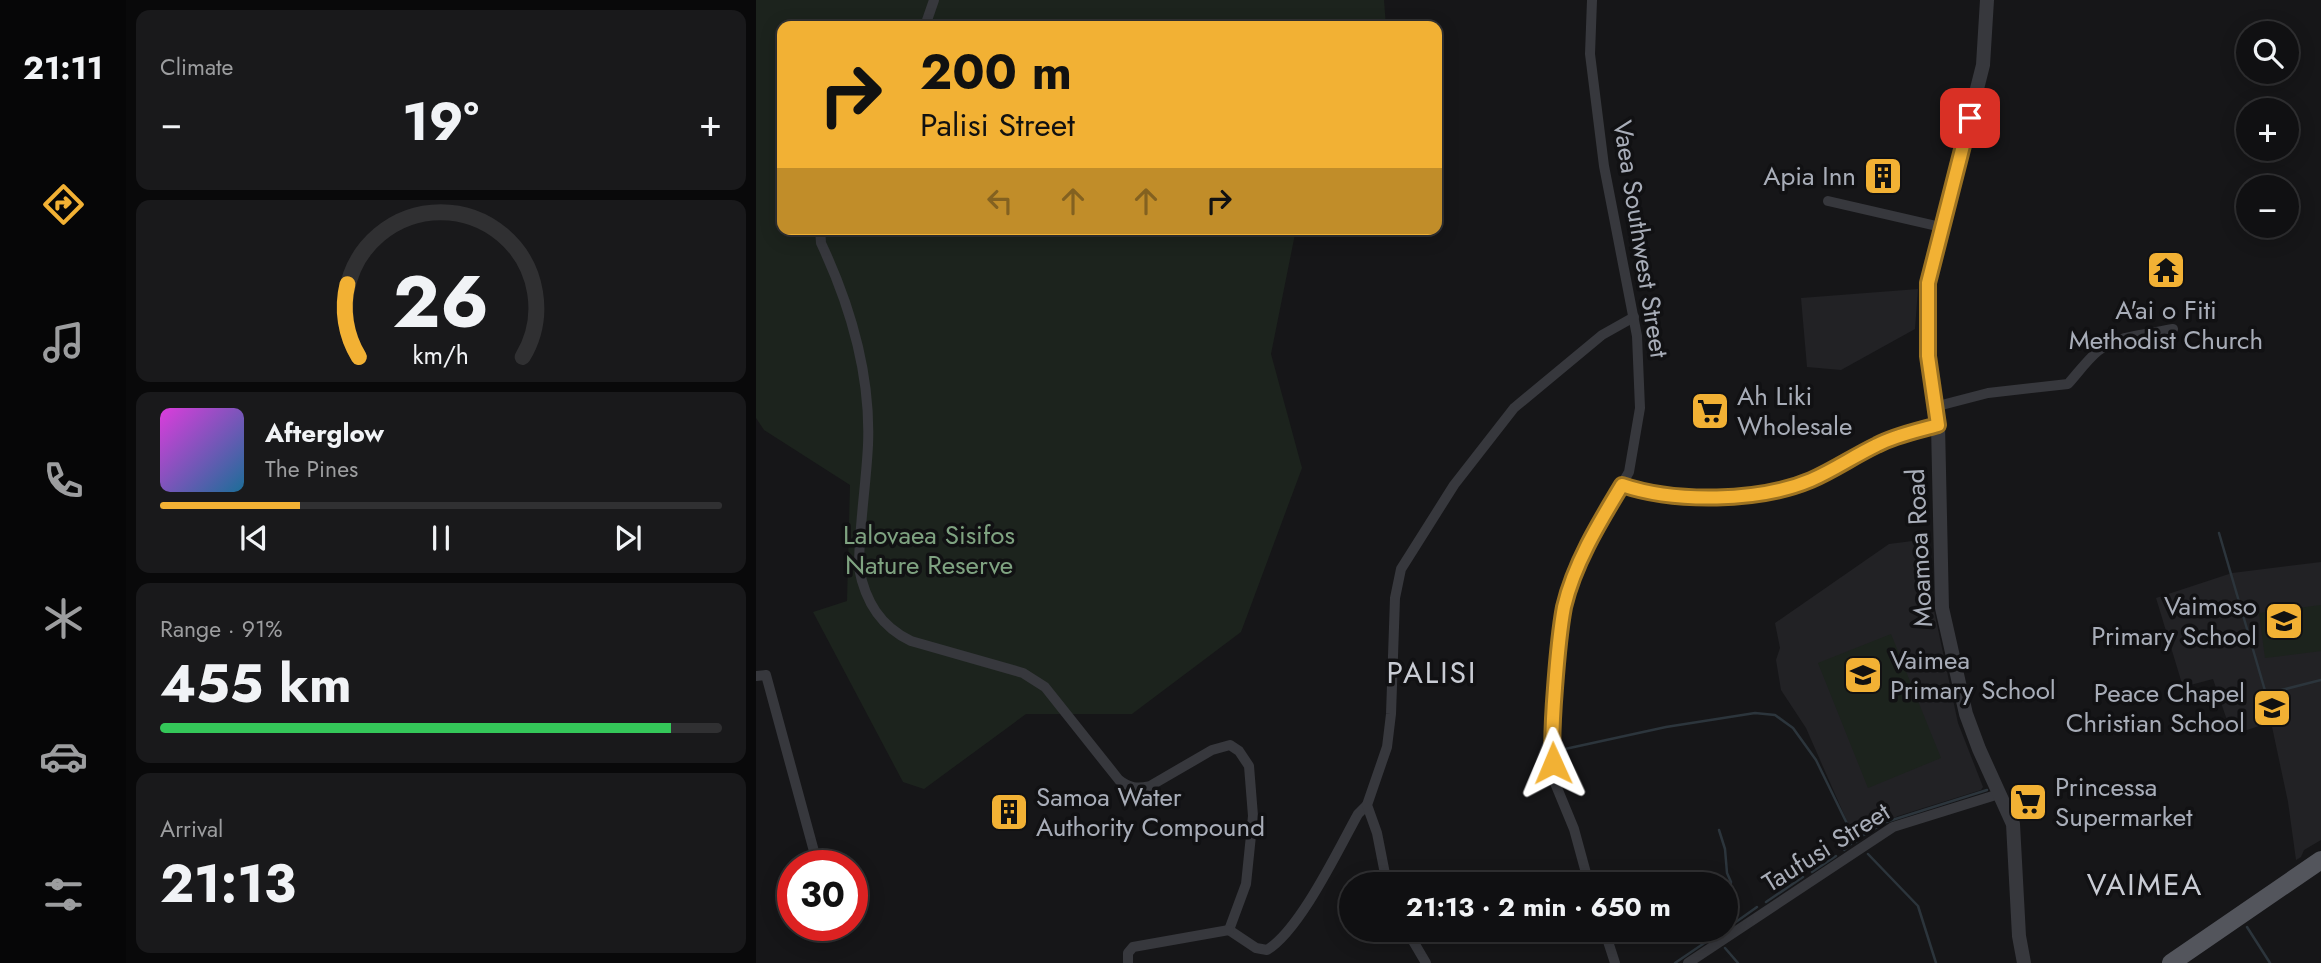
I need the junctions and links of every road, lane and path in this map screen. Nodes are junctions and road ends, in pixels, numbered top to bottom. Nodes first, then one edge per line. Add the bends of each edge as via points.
1 (934, 0) edge
2 (1592, 0) edge
3 (1987, 0) edge
4 (927, 21) edge
5 (1828, 201) dead end
6 (1941, 228) junction
7 (820, 235) edge
8 (1634, 317) junction
9 (2173, 329) dead end
10 (1934, 407) junction
11 (1938, 425) junction
12 (1622, 485) junction
13 (756, 676) edge
14 (1999, 794) junction
15 (1367, 805) junction
16 (814, 850) edge
17 (2321, 860) edge
18 (1385, 872) edge
19 (1586, 872) edge
20 (1229, 930) junction
21 (1414, 942) edge
22 (1608, 942) edge
23 (1128, 963) edge
24 (1426, 963) edge
25 (1615, 963) edge
26 (1688, 963) edge
27 (2024, 963) edge
28 (2171, 963) edge

1 - 4 street
2 - 8 street, Vaea Southwest Street via 1590,54 1604,166
3 - 6 street, Moamoa Road via 1983,65
5 - 6 street
6 - 10 street, Moamoa Road via 1928,283 1928,356
7 - 20 street via 855,327 863,369 868,444 859,568 872,607 894,633 911,641 1023,673 1045,687 1127,786 1150,786 1212,750 1230,745 1239,751 1249,766 1253,816 1246,884
8 - 12 street, Vaea Southwest Street via 1640,408 1629,472
8 - 15 street via 1602,335 1514,408 1454,485 1401,569 1395,598 1387,747
9 - 10 street via 2107,345 2068,384 1987,393
10 - 11 street, Moamoa Road
11 - 12 street via 1879,443 1810,480 1776,490 1715,496 1644,492
11 - 14 street, Moamoa Road via 1942,608 1966,714
12 - 19 street, Vaea Southwest Street via 1577,569 1559,637 1551,744 1555,783
13 - 16 street via 766,675
14 - 26 street, Taufusi Street via 1893,827
14 - 27 street, Moamoa Road via 2013,824
15 - 18 street
15 - 20 street via 1277,944 1267,950 1256,948
17 - 28 main road
20 - 23 street via 1133,947
21 - 24 street
22 - 25 street

